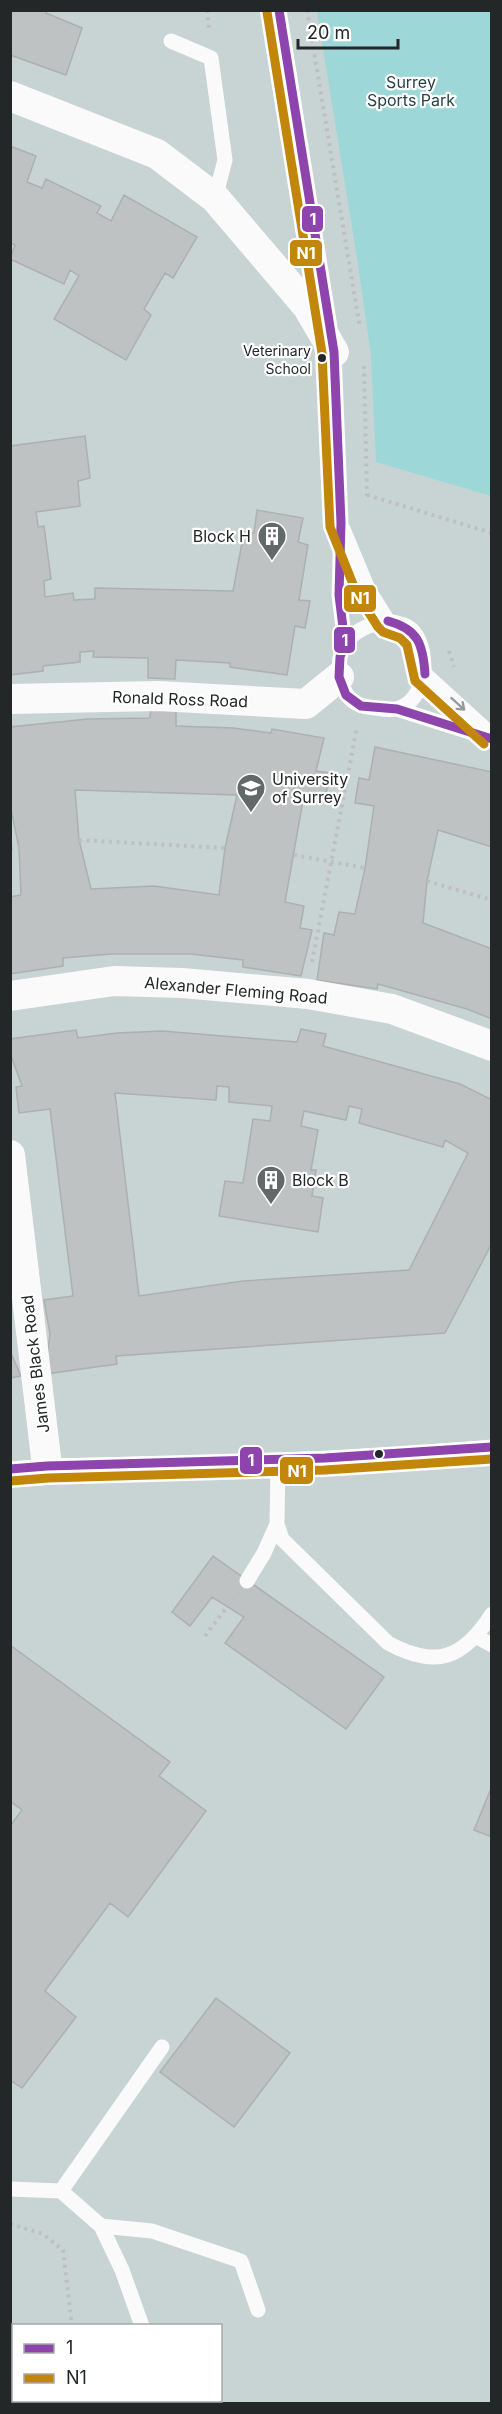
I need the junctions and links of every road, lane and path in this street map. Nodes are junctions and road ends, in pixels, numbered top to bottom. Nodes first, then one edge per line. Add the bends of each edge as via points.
1 (279, 10) edge
2 (307, 10) edge
3 (171, 41) dead end
4 (10, 96) edge
5 (215, 198) junction
6 (360, 332) dead end
7 (334, 351) junction
8 (363, 354) dead end
9 (341, 523) junction
10 (492, 533) edge
11 (388, 621) junction
12 (345, 644) junction
13 (425, 674) junction
14 (339, 677) junction
15 (10, 699) edge
16 (361, 706) junction
17 (397, 709) junction
18 (492, 737) edge
19 (80, 840) dead end
20 (19, 848) dead end
21 (225, 848) dead end
22 (10, 849) edge
23 (294, 855) dead end
24 (330, 862) junction
25 (365, 868) dead end
26 (428, 881) dead end
27 (492, 900) edge
28 (308, 994) junction
29 (10, 996) edge
30 (492, 1046) edge
31 (10, 1155) edge
32 (492, 1447) edge
33 (278, 1462) junction
34 (47, 1466) junction
35 (10, 1468) edge
36 (277, 1524) junction
37 (247, 1581) joint
38 (492, 1614) edge
39 (205, 1636) dead end
40 (477, 1637) junction
41 (492, 1645) edge
42 (162, 2047) dead end
43 (10, 2189) edge
44 (61, 2191) junction
45 (10, 2224) edge
46 (101, 2226) junction
47 (258, 2310) dead end
48 (72, 2324) edge
49 (142, 2324) edge

1 - 7 lane
2 - 6 path
3 - 5 lane via 212,58 225,160
4 - 5 street via 157,154
5 - 7 street via 307,306
7 - 9 lane
8 - 10 path via 368,495
9 - 11 lane via 368,589
9 - 12 lane via 339,595
11 - 12 lane via 363,627
11 - 13 lane via 404,624 413,631 424,657
12 - 14 lane
13 - 17 lane via 410,701
13 -> 18 lane
14 - 15 street, Ronald Ross Road via 306,704 158,696
14 - 16 lane via 346,695
16 - 17 lane
16 - 24 path
17 - 18 lane
19 - 21 path
20 - 22 path
23 - 24 path
24 - 25 path
24 - 28 path
26 - 27 path
28 - 29 street, Alexander Fleming Road via 114,981
28 - 30 street, Alexander Fleming Road via 392,1009
31 - 34 street, James Black Road
32 - 33 lane
33 - 34 lane
33 - 36 lane
34 - 35 lane
36 - 37 lane
36 - 40 lane via 282,1539 388,1643 413,1654 437,1657 451,1655
37 - 39 path
38 - 40 lane
40 - 41 lane
42 - 44 lane
43 - 44 lane
44 - 46 lane
45 - 48 path via 43,2234 63,2250
46 - 47 lane via 152,2231 241,2261
46 - 49 lane

